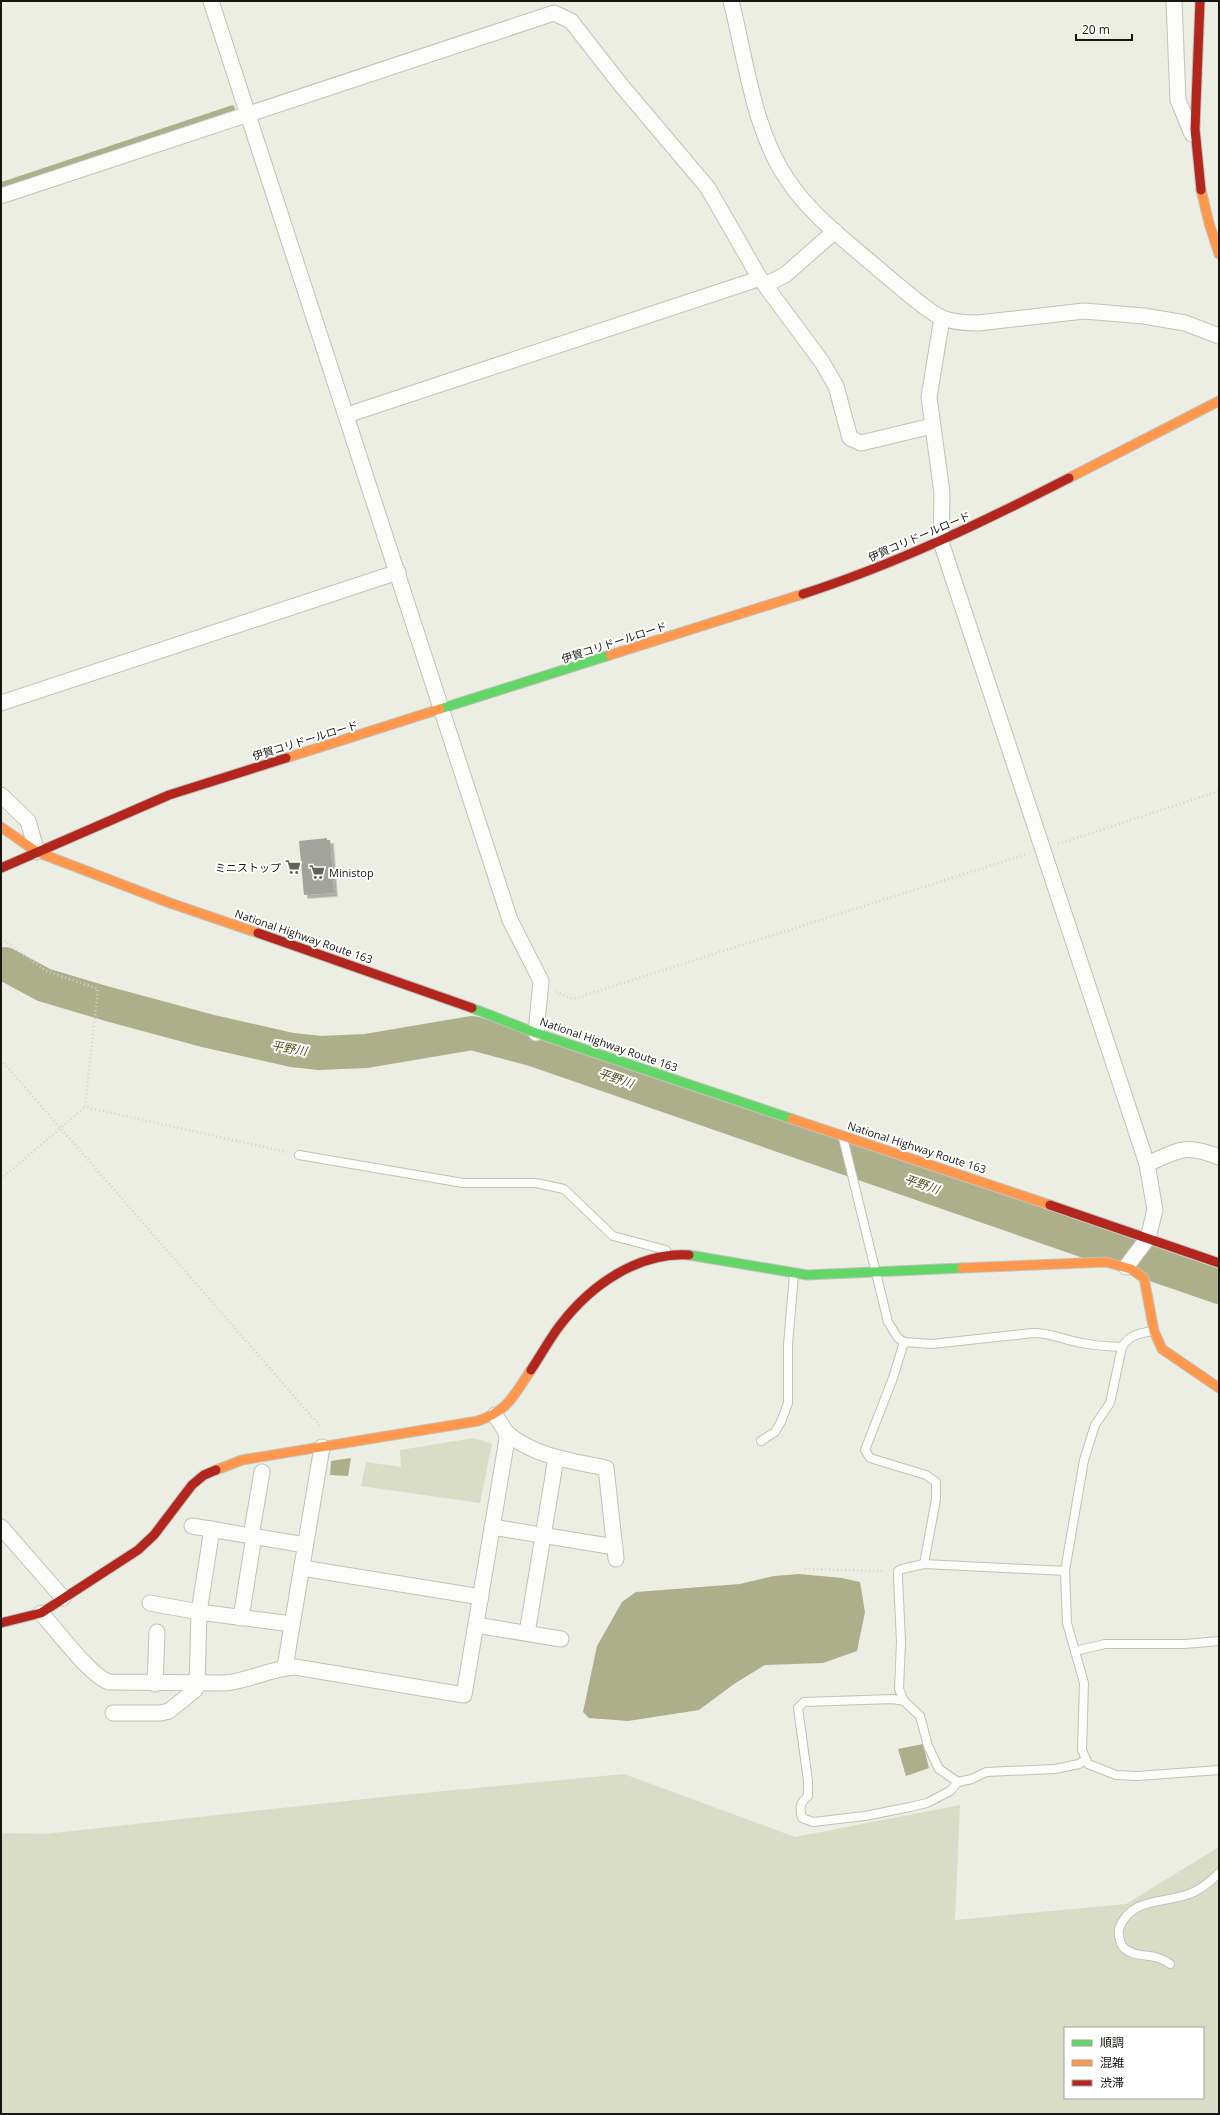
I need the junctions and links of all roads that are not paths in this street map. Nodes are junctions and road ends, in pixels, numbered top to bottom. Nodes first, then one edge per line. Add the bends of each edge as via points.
1 (211, 1) edge
2 (731, 1) edge
3 (1174, 1) edge
4 (1200, 1) edge
5 (248, 115) junction
6 (1196, 142) junction
7 (1, 196) edge
8 (835, 231) junction
9 (1219, 254) edge
10 (762, 281) junction
11 (942, 318) junction
12 (1219, 336) edge
13 (1219, 401) edge
14 (347, 415) junction
15 (932, 426) junction
16 (941, 542) junction
17 (398, 572) junction
18 (1, 703) edge
19 (442, 710) junction
20 (1, 796) edge
21 (1, 827) edge
22 (37, 852) junction
23 (1, 868) edge
24 (536, 1033) junction
25 (842, 1135) junction
26 (299, 1155) road end
27 (1219, 1157) edge
28 (1147, 1164) junction
29 (1148, 1238) junction
30 (678, 1254) junction
31 (1217, 1261) edge
32 (1126, 1267) junction
33 (875, 1272) junction
34 (794, 1274) junction
35 (1154, 1331) junction
36 (904, 1342) junction
37 (1122, 1347) junction
38 (1219, 1388) edge
39 (495, 1415) junction
40 (506, 1432) junction
41 (761, 1441) dead end
42 (329, 1445) junction
43 (556, 1458) junction
44 (262, 1472) dead end
45 (192, 1526) dead end
46 (1, 1527) edge
47 (492, 1527) junction
48 (212, 1529) junction
49 (253, 1536) junction
50 (544, 1536) junction
51 (306, 1545) junction
52 (924, 1564) junction
53 (302, 1568) junction
54 (1065, 1570) junction
55 (481, 1597) junction
56 (63, 1598) junction
57 (150, 1603) dead end
58 (199, 1612) junction
59 (41, 1613) junction
60 (241, 1618) junction
61 (1, 1623) edge
62 (292, 1624) junction
63 (476, 1625) junction
64 (157, 1632) dead end
65 (527, 1633) junction
66 (561, 1639) dead end
67 (1219, 1641) edge
68 (1075, 1651) junction
69 (285, 1667) junction
70 (154, 1684) junction
71 (197, 1685) junction
72 (904, 1701) junction
73 (112, 1713) dead end
74 (1086, 1759) junction
75 (1219, 1770) edge
76 (958, 1782) junction
77 (1219, 1873) edge
78 (1170, 1964) dead end

1 - 5 street
2 - 8 street via 764,132 786,178 803,201
3 - 6 street via 1178,100
4 - 6 main road via 1194,107
5 - 7 street
5 - 10 street via 554,13 572,21 621,85 708,188
5 - 14 street
6 - 9 main road via 1198,183 1208,228
8 - 10 street via 785,275
8 - 11 street via 908,294
10 - 14 street via 752,281
10 - 15 street via 822,362 836,386 850,438 861,443
11 - 12 street via 978,323 1078,311 1101,311 1185,323
11 - 15 street via 929,397
13 - 16 main road, 伊賀コリドールロード
14 - 17 street
15 - 16 street via 942,493
16 - 19 main road, 伊賀コリドールロード via 812,591
16 - 28 street
17 - 18 street
17 - 19 street
19 - 22 main road, 伊賀コリドールロード via 169,795
19 - 24 street via 510,920 541,981
20 - 22 street via 28,821
21 - 22 main road, National Highway Route 163
22 - 23 main road, 伊賀コリドールロード
22 - 24 main road, National Highway Route 163 via 170,903 457,1002
24 - 25 main road, National Highway Route 163
25 - 29 main road, National Highway Route 163
25 - 33 lane
26 - 30 lane via 463,1183 536,1183 564,1189 613,1236
27 - 28 street via 1192,1148 1179,1150
28 - 29 street via 1155,1210
29 - 31 main road, National Highway Route 163
29 - 32 street
30 - 34 main road via 698,1255
30 - 39 main road via 645,1260 609,1278 561,1324 508,1404
32 - 33 main road via 1106,1262
32 - 35 main road via 1144,1278
33 - 34 main road
33 - 36 lane via 888,1322 898,1338
34 - 41 lane via 788,1345 788,1403 775,1432
35 - 37 lane via 1139,1333 1126,1340
35 - 38 main road via 1162,1348
36 - 37 lane via 932,1344 1049,1333 1080,1343
36 - 52 lane via 865,1450 870,1458 926,1475 936,1482 936,1499
37 - 54 lane via 1110,1403 1095,1425 1084,1460
39 - 40 street
39 - 42 main road via 478,1422
40 - 43 street via 520,1442
40 - 47 street via 507,1439
42 - 51 street
42 - 56 main road via 242,1460 204,1475 192,1485 154,1536 138,1550
43 - 50 street
43 - 50 street via 606,1468 615,1553
44 - 49 street
45 - 48 street
46 - 56 street
47 - 50 street
47 - 55 street
48 - 49 street
48 - 58 street
49 - 51 street
49 - 60 street
50 - 65 street
51 - 53 street
52 - 54 lane
52 - 72 lane via 898,1571 901,1642 899,1689
53 - 55 street
53 - 62 street
54 - 68 lane via 1067,1623
55 - 63 street
56 - 59 main road
57 - 58 street
58 - 60 street
58 - 71 street
59 - 61 main road
59 - 70 street via 103,1680
60 - 62 street
62 - 69 street
63 - 65 street
63 - 69 street via 464,1694
64 - 70 street
65 - 66 street
67 - 68 lane via 1185,1644 1105,1644
68 - 74 lane via 1084,1684 1082,1750
69 - 71 street via 240,1682
70 - 71 street
71 - 73 street via 187,1698 169,1711
72 - 76 lane via 920,1716 928,1746 940,1770
72 - 76 lane via 893,1699 804,1702 798,1708 808,1781 808,1796 801,1802 799,1809 802,1818 813,1822 910,1807 927,1803 950,1791
74 - 75 lane via 1088,1764 1116,1775 1138,1776
74 - 76 lane via 1079,1764 1055,1769 986,1772
77 - 78 lane via 1190,1894 1143,1904 1131,1911 1122,1922 1118,1933 1122,1946 1134,1955 1150,1954 1163,1958

